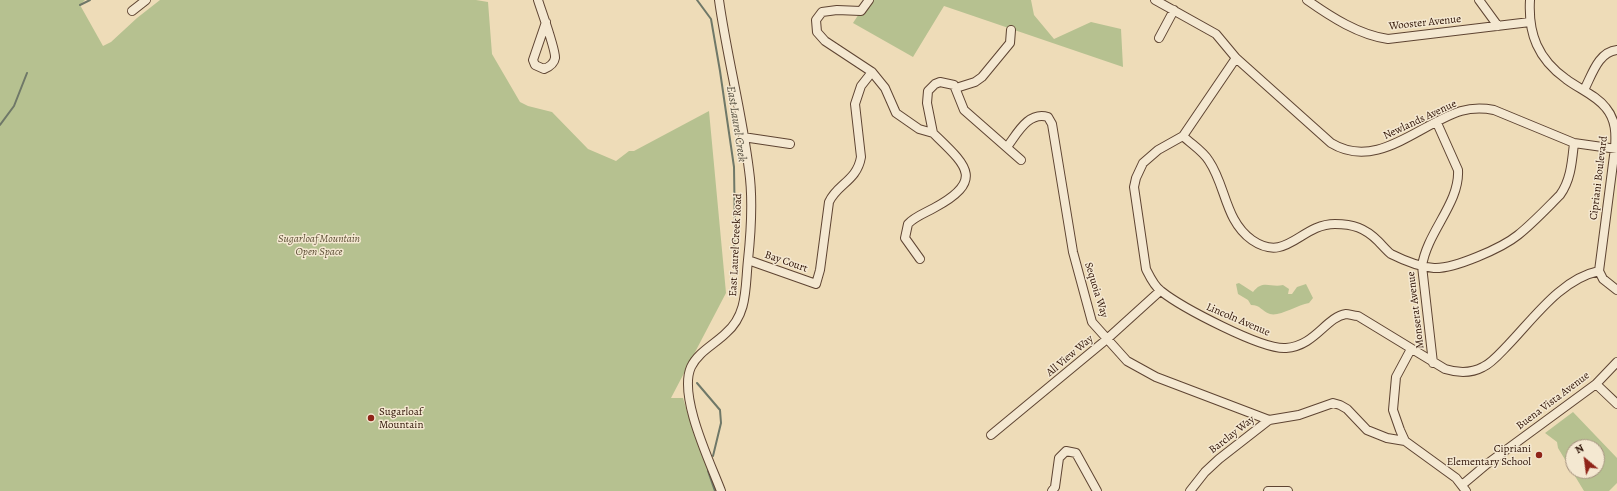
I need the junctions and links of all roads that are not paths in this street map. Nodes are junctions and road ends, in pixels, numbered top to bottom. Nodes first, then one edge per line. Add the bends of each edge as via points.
1 (146, 0) edge
2 (538, 0) edge
3 (719, 0) edge
4 (869, 0) edge
5 (1155, 0) edge
6 (1307, 0) edge
7 (1479, 0) edge
8 (1530, 0) edge
9 (1174, 10) junction
10 (132, 11) dead end
11 (546, 22) junction
12 (1530, 22) junction
13 (1498, 26) junction
14 (1011, 30) dead end
15 (1159, 38) dead end
16 (1617, 50) edge
17 (1236, 58) junction
18 (872, 72) junction
19 (956, 88) junction
20 (1584, 90) junction
21 (1437, 123) junction
22 (933, 133) junction
23 (1183, 136) junction
24 (743, 137) junction
25 (1574, 143) junction
26 (790, 144) dead end
27 (1007, 147) junction
28 (1616, 149) edge
29 (1021, 160) dead end
30 (920, 259) dead end
31 (748, 260) junction
32 (1422, 266) junction
33 (1599, 271) junction
34 (1617, 290) edge
35 (1160, 291) junction
36 (1107, 339) junction
37 (1411, 349) junction
38 (1617, 362) edge
39 (1433, 363) junction
40 (1596, 384) junction
41 (1617, 404) edge
42 (1269, 420) junction
43 (991, 436) dead end
44 (1405, 441) junction
45 (1464, 488) edge
46 (721, 491) edge
47 (1052, 491) edge
48 (1097, 491) edge
49 (1190, 491) edge
50 (1268, 491) edge
51 (1288, 491) edge

1 - 10 street
2 - 11 street
3 - 24 street, East Laurel Creek Road
4 - 18 street via 861,11 822,12 816,20 817,32 825,41
5 - 9 street, Newlands Avenue
6 - 13 street, Wooster Avenue via 1359,31 1388,39
7 - 13 street
8 - 12 street, Cipriani Boulevard
9 - 15 street
9 - 17 street, Newlands Avenue via 1216,34
11 - 11 street via 555,58 552,65 544,69 535,65 533,60
12 - 13 street, Wooster Avenue
12 - 20 street, Cipriani Boulevard via 1539,52 1565,79
14 - 19 street via 1010,44 982,76 975,82
16 - 20 street via 1610,51 1601,58
17 - 21 street, Newlands Avenue via 1331,143 1341,149 1385,149
17 - 23 street, Lincoln Avenue
18 - 22 street via 885,88 896,113 919,129
18 - 31 street, Bay Court via 861,86 855,104 860,165 829,202 816,284
19 - 22 street via 940,82 928,91 926,103
19 - 27 street via 964,110
20 - 28 street, Cipriani Boulevard via 1597,99 1610,114 1616,129
21 - 25 street, Newlands Avenue via 1461,111 1482,108 1494,110
21 - 32 street, Monserat Avenue via 1459,175 1454,193 1424,253
22 - 30 street via 962,162 966,171 962,189 954,197 908,224 905,238
23 - 32 street via 1209,160 1234,221 1253,241 1277,248 1292,243 1317,226 1347,224 1363,228 1391,253
23 - 35 street, Lincoln Avenue via 1158,150 1143,163 1134,188 1146,269
24 - 26 street
24 - 31 street, East Laurel Creek Road via 749,171
25 - 28 street, Newlands Avenue
25 - 32 street via 1565,189 1518,236 1502,246 1445,268
27 - 29 street
27 - 36 street, Sequoia Way via 1027,122 1034,117 1048,117 1055,133 1077,267 1092,322
28 - 33 street, Cipriani Boulevard
31 - 46 street, East Laurel Creek Road via 742,310 728,332 698,358 691,367 690,375 693,415
32 - 39 street, Monserat Avenue
33 - 34 street
33 - 39 street, Lincoln Avenue via 1559,292 1485,367 1473,372 1458,373
35 - 36 street, All View Way
35 - 37 street, Lincoln Avenue via 1200,316 1274,347 1300,345 1337,317 1346,314 1358,316
36 - 42 street, Sequoia Way via 1127,361 1156,377
36 - 43 street, All View Way
37 - 39 street, Lincoln Avenue
37 - 44 street, Monserat Avenue via 1396,377 1393,410
38 - 40 street, Buena Vista Avenue
40 - 41 street
40 - 45 street, Buena Vista Avenue via 1487,464
42 - 44 street, Barclay Way via 1298,415 1332,403 1346,409 1367,430 1387,438
42 - 49 street, Barclay Way via 1219,459
44 - 45 street
47 - 48 street via 1055,487 1059,458 1066,451 1076,453
50 - 51 street

